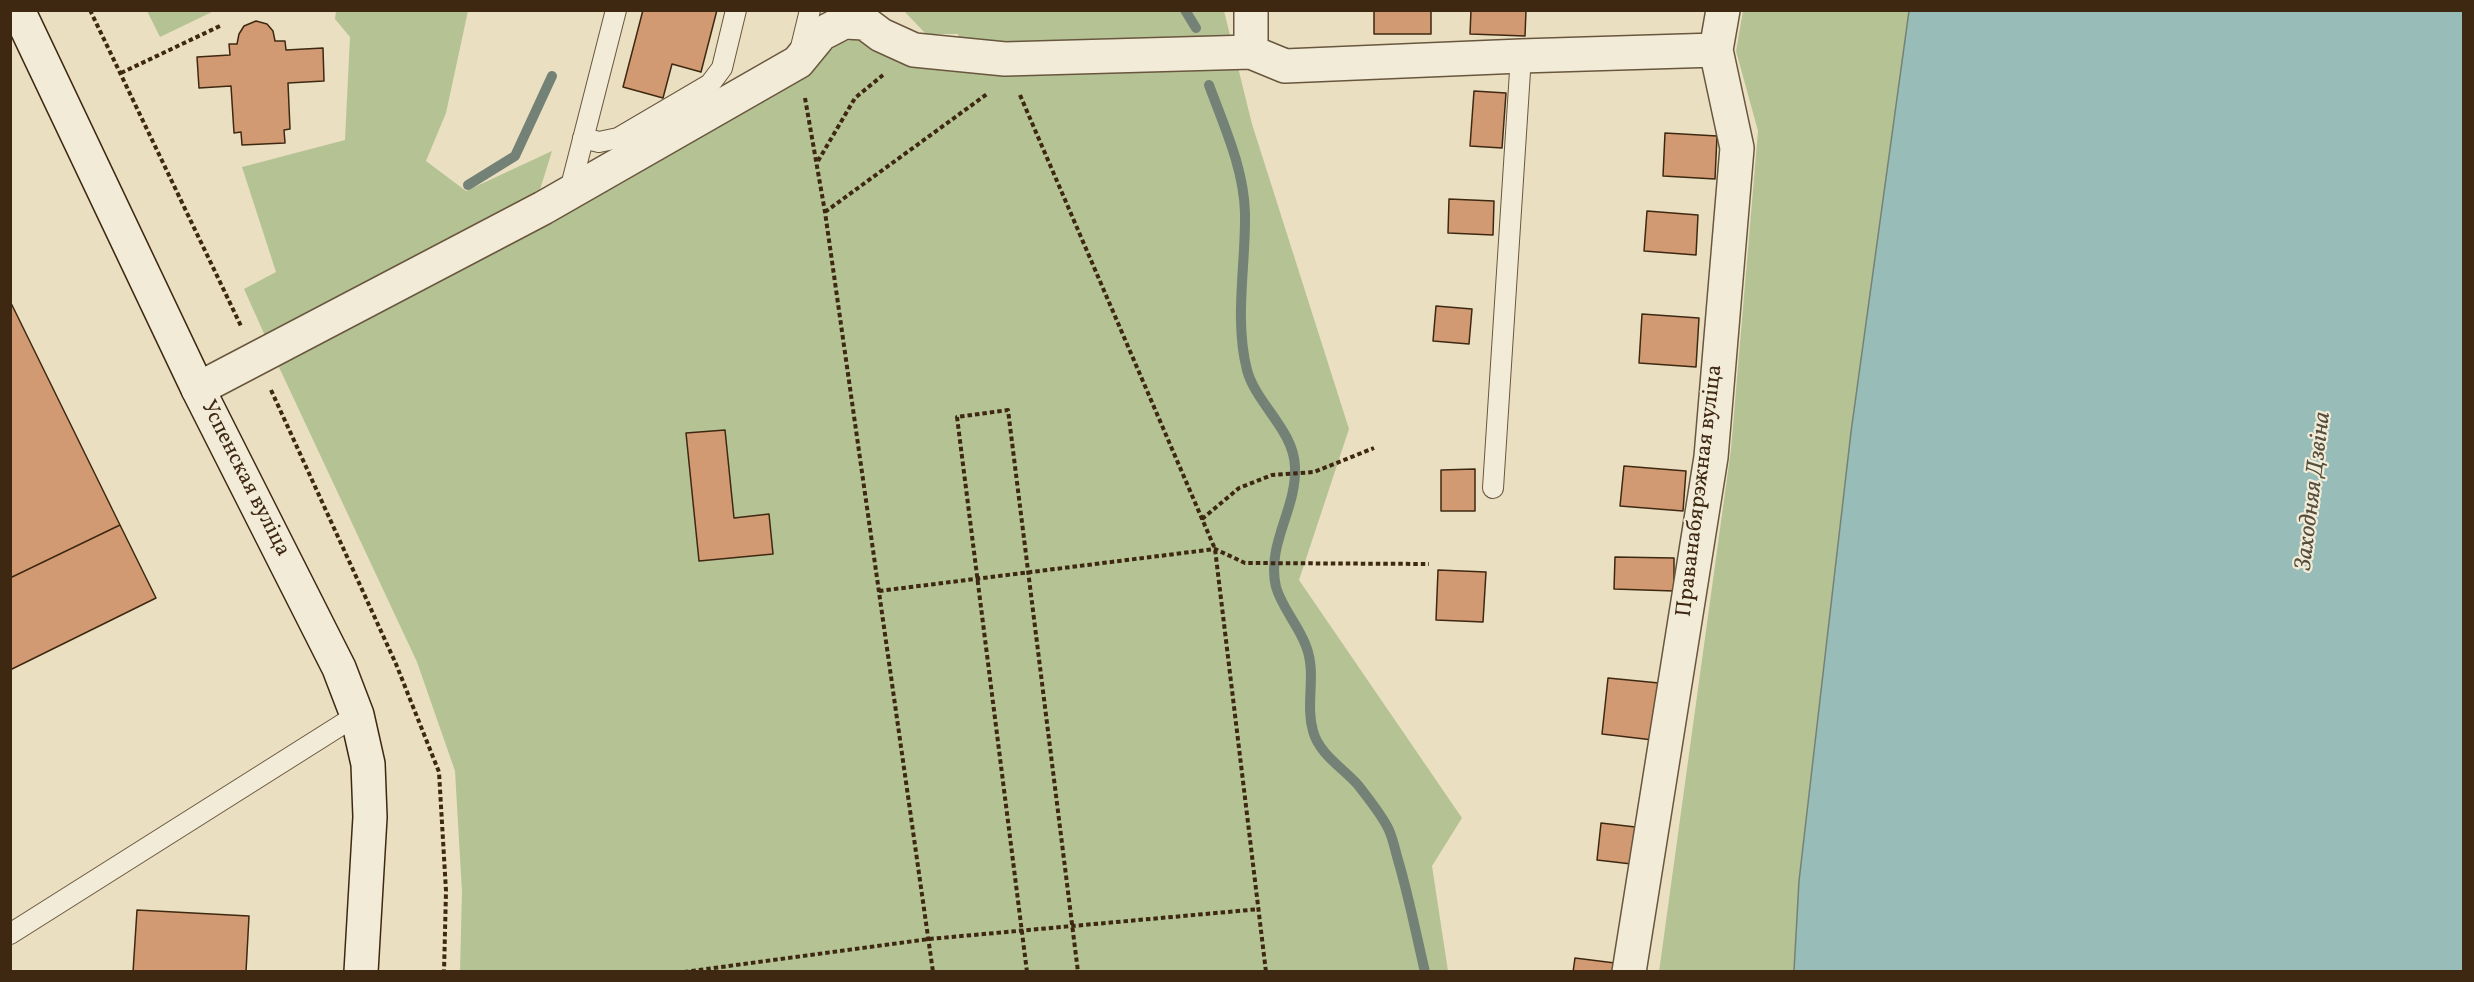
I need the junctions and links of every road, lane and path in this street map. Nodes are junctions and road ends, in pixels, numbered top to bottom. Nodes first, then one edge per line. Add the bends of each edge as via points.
1 (18, 10) edge
2 (90, 10) edge
3 (616, 10) edge
4 (736, 10) edge
5 (810, 10) edge
6 (1251, 10) edge
7 (1723, 10) edge
8 (222, 25) dead end
9 (914, 50) junction
10 (1716, 50) junction
11 (1251, 52) junction
12 (1521, 56) junction
13 (798, 62) junction
14 (1008, 68) junction
15 (121, 73) junction
16 (583, 138) junction
17 (818, 162) junction
18 (569, 194) junction
19 (825, 212) junction
20 (257, 359) junction
21 (198, 389) junction
22 (1374, 448) dead end
23 (1493, 488) dead end
24 (1202, 519) junction
25 (1215, 549) junction
26 (1429, 564) dead end
27 (1028, 572) junction
28 (978, 579) junction
29 (879, 591) junction
30 (357, 715) junction
31 (1260, 909) junction
32 (1072, 926) junction
33 (1022, 931) junction
34 (10, 934) edge
35 (929, 939) junction
36 (360, 972) edge
37 (444, 972) edge
38 (684, 972) edge
39 (933, 972) edge
40 (1027, 972) edge
41 (1078, 972) edge
42 (1266, 972) edge
43 (1629, 972) edge

1 - 21 street, Успенская вуліца
2 - 15 path
3 - 16 lane
4 - 16 lane via 722,68 710,84 618,138 599,142
5 - 13 lane
6 - 11 street
7 - 10 street, Праванабярэжная вуліца
8 - 15 path
9 - 13 street via 865,23 844,22 821,34
9 - 14 street
9 - 17 path via 855,98
10 - 12 street
10 - 43 street, Праванабярэжная вуліца via 1737,148 1711,458
11 - 12 street via 1285,66
11 - 14 street
12 - 23 lane
13 - 17 path
13 - 18 street
14 - 19 path
14 - 24 path
15 - 20 path
16 - 18 lane
17 - 19 path
18 - 20 street
19 - 29 path
20 - 21 street
20 - 37 path via 396,664 439,772 446,891
21 - 30 street, Успенская вуліца via 339,668
22 - 24 path via 1314,472 1272,475 1239,488
24 - 25 path
25 - 26 path via 1245,563
25 - 27 path
25 - 31 path
27 - 28 path
27 - 28 path via 1008,410 957,417
27 - 32 path
28 - 29 path
28 - 33 path
29 - 35 path
30 - 34 lane
30 - 36 street, Успенская вуліца via 368,764 370,818
31 - 32 path
31 - 42 path
32 - 33 path
32 - 41 path
33 - 35 path
33 - 40 path
35 - 38 path
35 - 39 path

